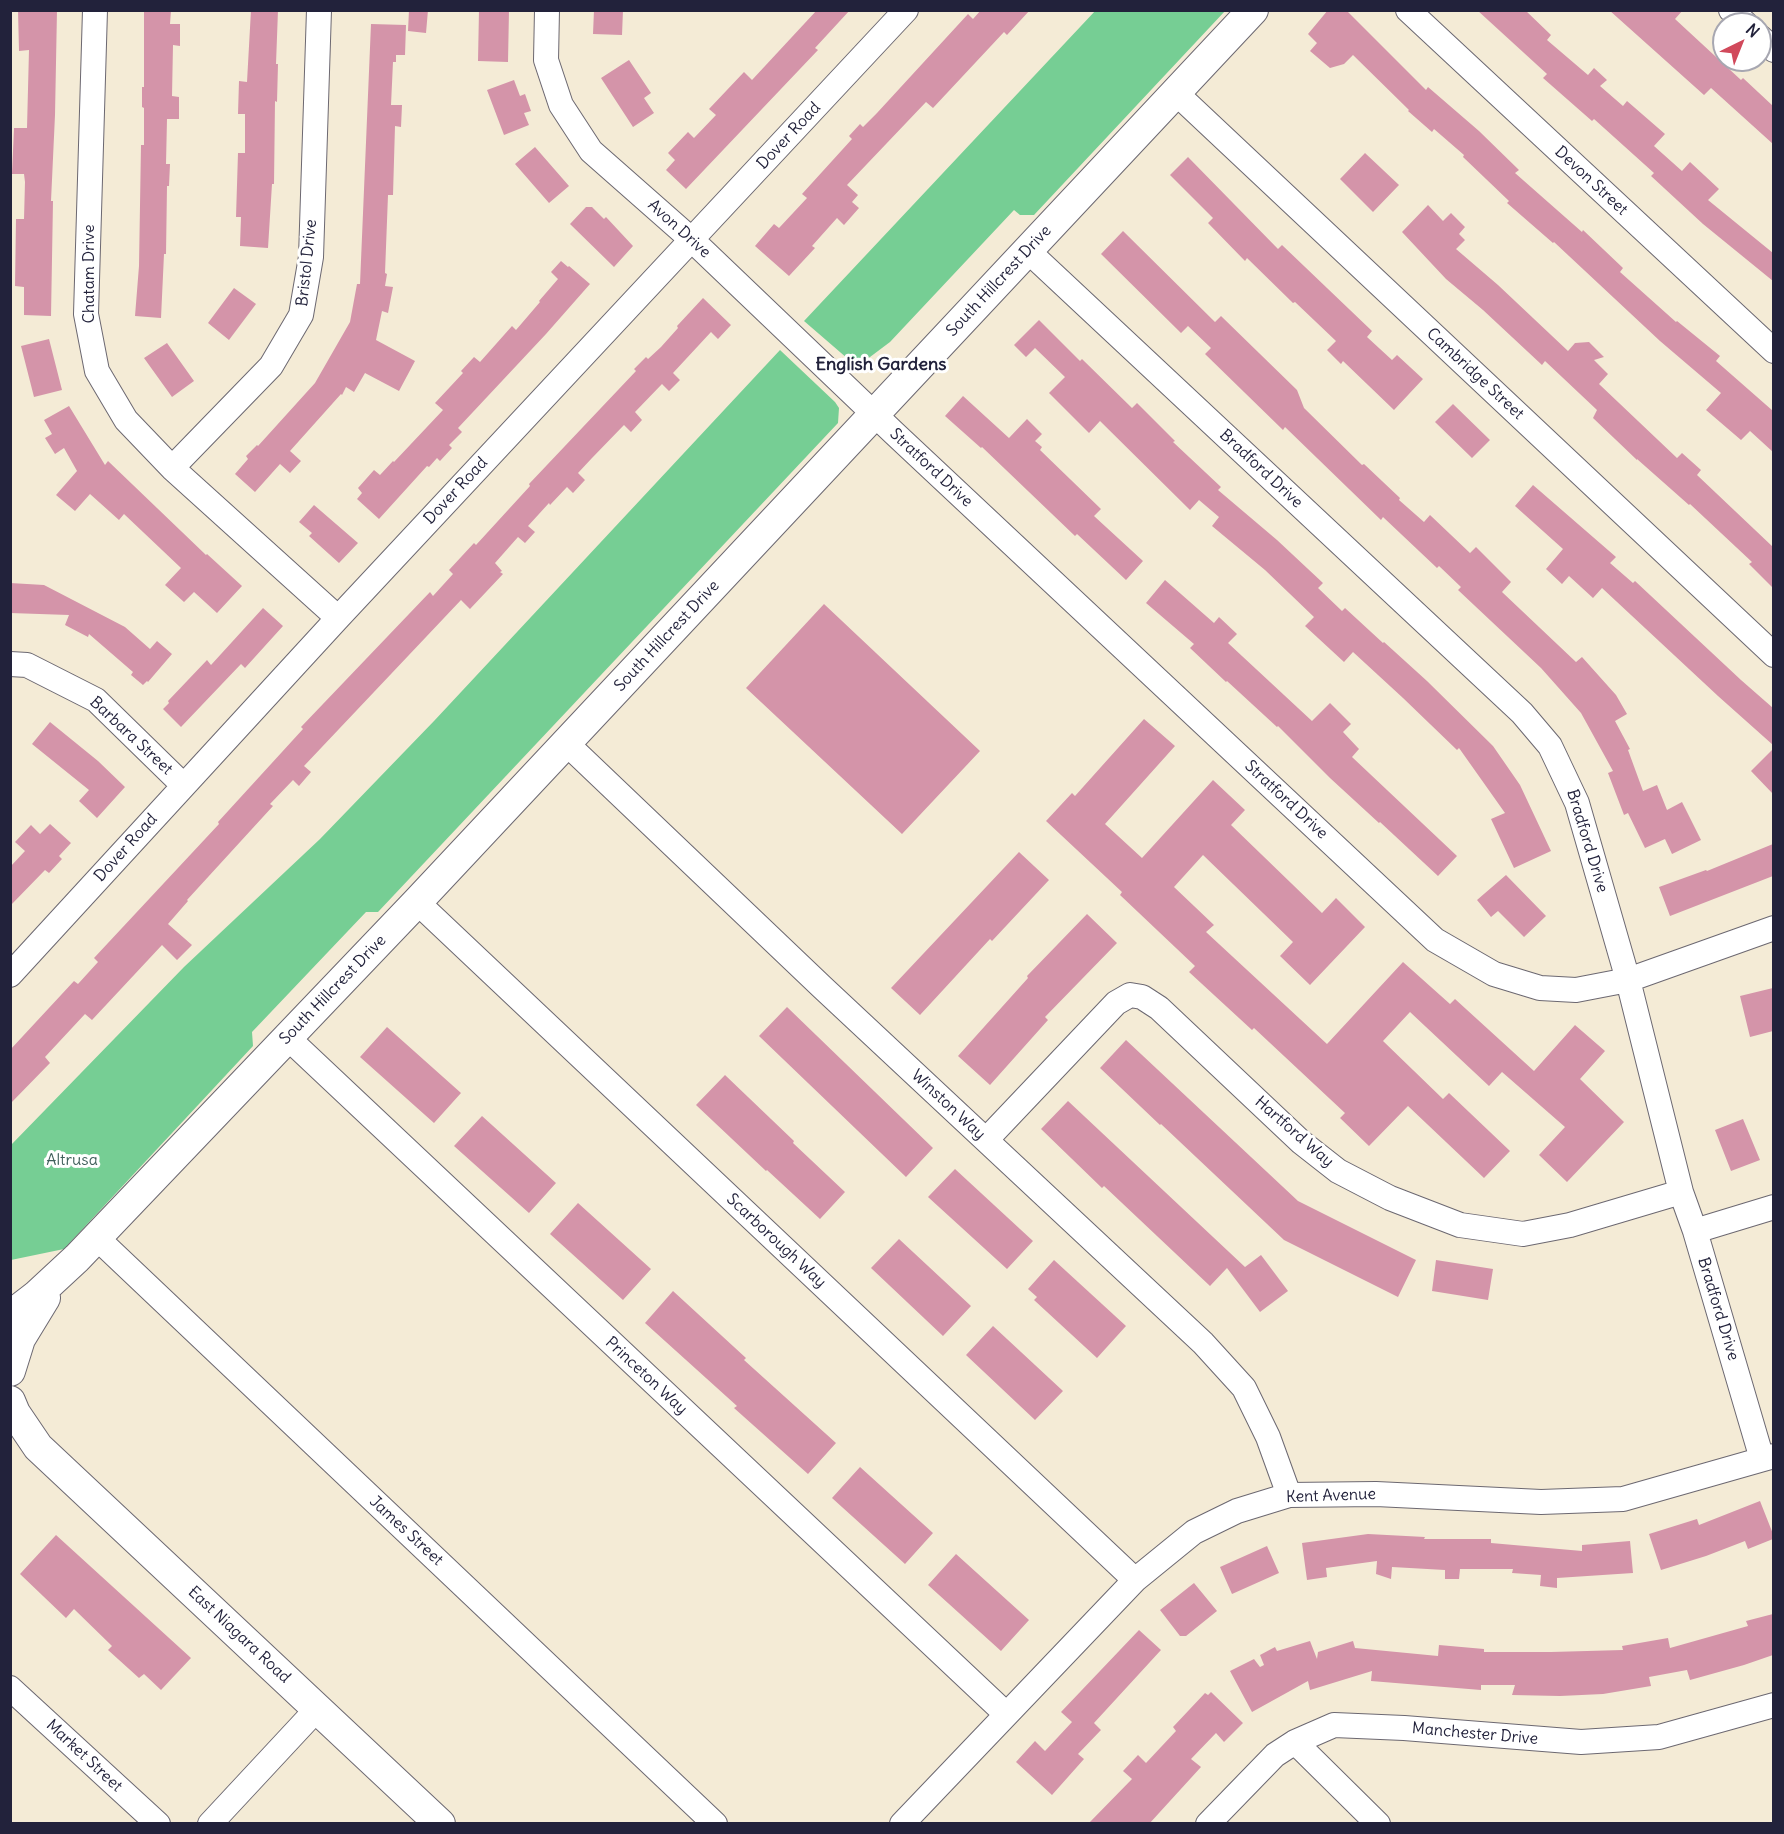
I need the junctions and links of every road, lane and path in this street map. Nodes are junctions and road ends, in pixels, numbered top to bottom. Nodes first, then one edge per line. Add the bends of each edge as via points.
1 (94, 10) edge
2 (319, 10) edge
3 (547, 10) edge
4 (906, 10) edge
5 (1253, 10) edge
6 (1408, 10) edge
7 (1176, 93) junction
8 (692, 240) junction
9 (1028, 251) junction
10 (1773, 351) edge
11 (874, 414) junction
12 (172, 468) junction
13 (338, 618) junction
14 (1773, 655) edge
15 (10, 664) edge
16 (566, 743) junction
17 (183, 784) junction
18 (417, 902) junction
19 (1773, 928) edge
20 (10, 975) edge
21 (1629, 980) junction
22 (288, 1038) junction
23 (986, 1140) junction
24 (1681, 1192) junction
25 (1773, 1207) edge
26 (1695, 1231) junction
27 (87, 1248) junction
28 (10, 1316) edge
29 (10, 1371) edge
30 (10, 1401) edge
31 (10, 1438) edge
32 (38, 1447) junction
33 (1768, 1457) edge
34 (1289, 1495) junction
35 (1135, 1580) junction
36 (10, 1688) edge
37 (1773, 1705) edge
38 (317, 1709) junction
39 (1005, 1714) junction
40 (1294, 1742) junction
41 (158, 1824) edge
42 (210, 1824) edge
43 (440, 1824) edge
44 (715, 1824) edge
45 (902, 1824) edge
46 (1208, 1824) edge
47 (1378, 1824) edge

1 - 12 street, Chatam Drive via 86,314 97,371 126,420
2 - 12 street, Bristol Drive via 311,257 301,315 271,366
3 - 8 street, Avon Drive via 546,60 561,105 591,151
4 - 8 street, Dover Road
5 - 7 street, South Hillcrest Drive
6 - 10 street, Devon Street
7 - 9 street, South Hillcrest Drive
7 - 14 street, Cambridge Street
8 - 11 street, Avon Drive
8 - 13 street, Dover Road
9 - 11 street, South Hillcrest Drive
9 - 21 street, Bradford Drive via 1514,705 1550,746 1577,803
11 - 16 street, South Hillcrest Drive
11 - 21 street, Stratford Drive via 1435,940 1494,975 1540,988 1576,990
12 - 13 street, Chatam Drive
13 - 17 street, Dover Road
15 - 17 street, Barbara Street via 27,665 96,700
16 - 18 street, South Hillcrest Drive
16 - 23 street, Winston Way
17 - 20 street, Dover Road
18 - 22 street, South Hillcrest Drive
18 - 35 street, Scarborough Way
19 - 21 street, Stratford Drive
21 - 24 street, Bradford Drive
22 - 27 street, South Hillcrest Drive
22 - 39 street, Princeton Way
23 - 24 street, Hartford Way via 1103,1016 1130,995 1142,997 1159,1008 1301,1142 1338,1171 1390,1198 1460,1225 1523,1234 1570,1225
23 - 34 street, Winston Way via 1203,1343 1244,1388 1268,1437
24 - 26 street, Bradford Drive
25 - 26 street
26 - 33 street, Bradford Drive
27 - 28 street, South Hillcrest Drive
27 - 29 street, South Hillcrest Drive via 36,1311 20,1339
27 - 44 street, James Street
30 - 32 street, East Niagara Road
31 - 32 street, East Niagara Road
32 - 38 street, East Niagara Road
33 - 34 street, Kent Avenue via 1623,1499 1541,1502 1376,1494
34 - 35 street, Kent Avenue via 1237,1511 1194,1532
35 - 39 street, Kent Avenue
36 - 41 street, Market Street
37 - 40 street, Manchester Drive via 1659,1737 1581,1742 1334,1725
38 - 42 street
38 - 43 street, East Niagara Road
39 - 45 street, Kent Avenue
40 - 46 street, Manchester Drive via 1275,1755
40 - 47 street

